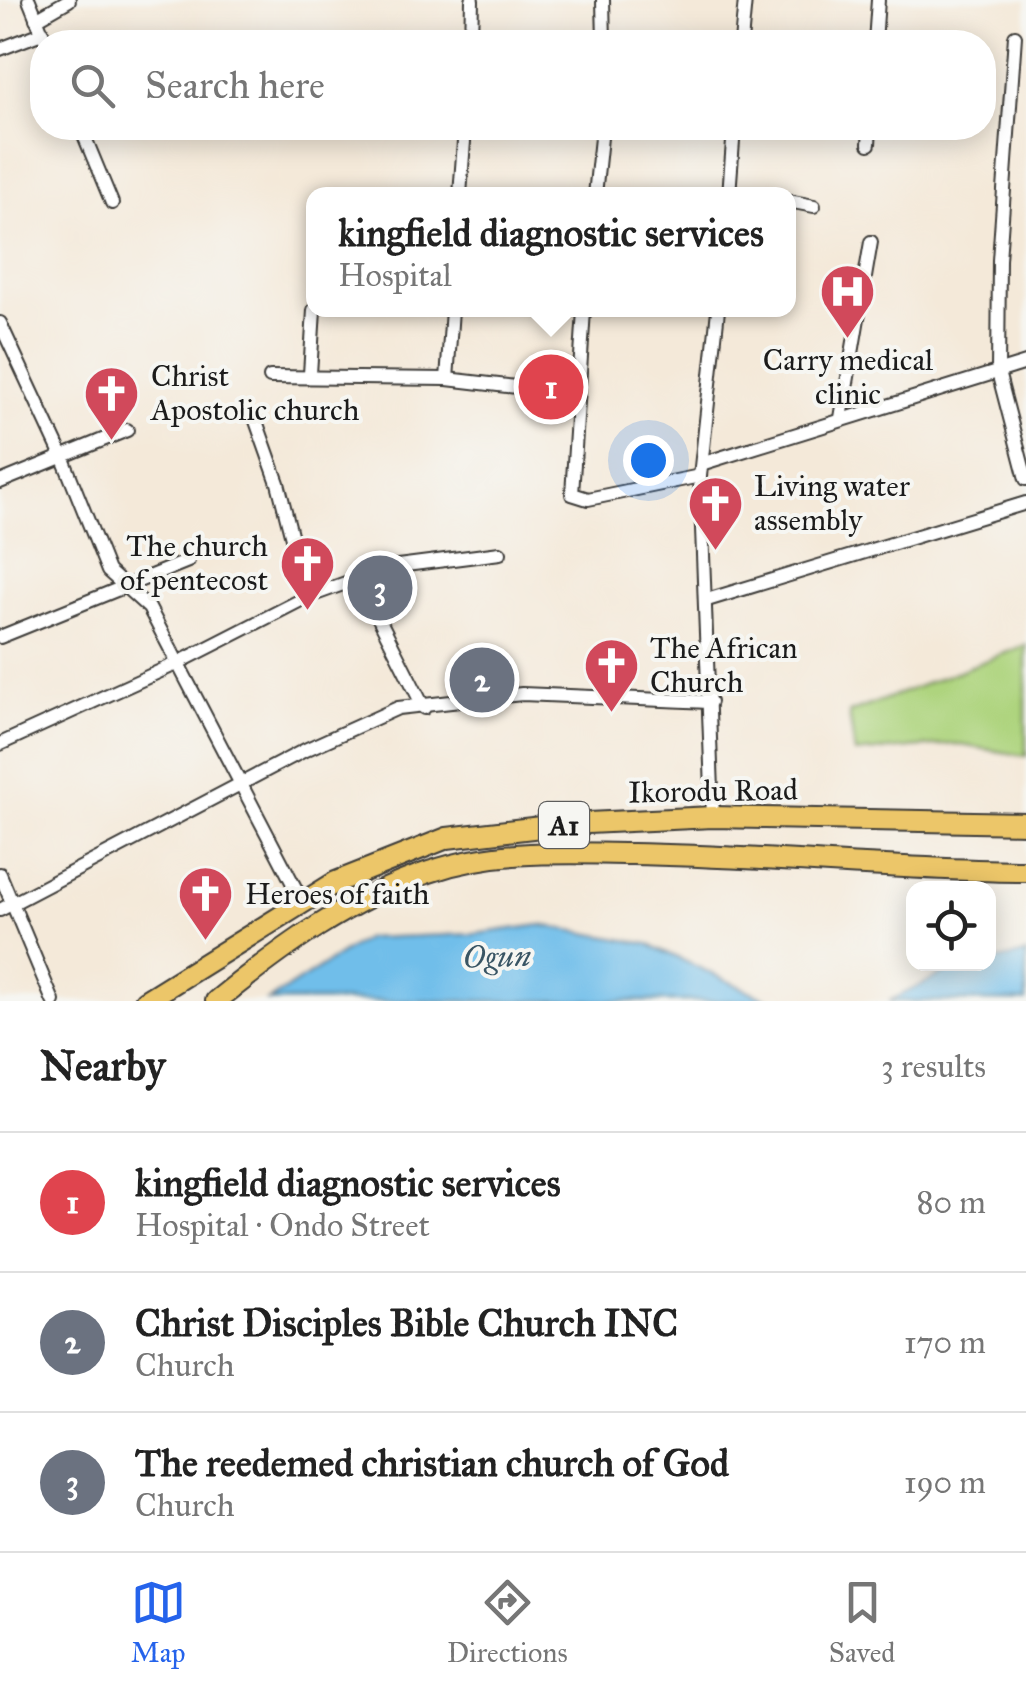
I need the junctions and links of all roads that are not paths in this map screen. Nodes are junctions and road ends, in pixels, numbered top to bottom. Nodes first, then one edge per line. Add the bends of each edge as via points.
1 (29, 0) edge
2 (68, 0) edge
3 (472, 0) edge
4 (603, 0) edge
5 (745, 0) edge
6 (878, 0) edge
7 (36, 18) junction
8 (41, 30) edge
9 (471, 30) edge
10 (604, 30) edge
11 (743, 30) edge
12 (876, 30) edge
13 (1015, 36) dead end
14 (30, 42) edge
15 (0, 49) edge
16 (86, 140) edge
17 (464, 140) edge
18 (601, 140) edge
19 (733, 140) edge
20 (869, 140) edge
21 (869, 144) dead end
22 (1026, 150) edge
23 (1008, 152) junction
24 (461, 187) edge
25 (596, 187) edge
26 (729, 187) edge
27 (112, 203) dead end
28 (796, 203) edge
29 (814, 206) dead end
30 (871, 242) dead end
31 (314, 317) edge
32 (451, 317) edge
33 (583, 317) edge
34 (717, 317) edge
35 (0, 323) edge
36 (1026, 363) edge
37 (998, 372) junction
38 (310, 374) junction
39 (270, 377) dead end
40 (447, 379) junction
41 (576, 394) junction
42 (841, 418) junction
43 (256, 421) dead end
44 (126, 430) dead end
45 (62, 456) junction
46 (702, 470) junction
47 (1026, 480) edge
48 (0, 482) edge
49 (1026, 503) edge
50 (500, 553) dead end
51 (188, 561) dead end
52 (359, 579) junction
53 (126, 589) junction
54 (307, 597) junction
55 (708, 600) junction
56 (0, 636) edge
57 (176, 664) junction
58 (710, 702) junction
59 (424, 708) junction
60 (0, 744) edge
61 (242, 787) junction
62 (712, 817) junction
63 (1026, 823) edge
64 (1026, 871) edge
65 (0, 874) edge
66 (302, 902) junction
67 (6, 907) edge
68 (53, 1001) edge
69 (145, 1001) edge
70 (216, 1001) edge

1 - 7 street
2 - 7 street
3 - 9 street
4 - 10 street
5 - 11 street
6 - 12 street
7 - 8 street
13 - 23 street
14 - 15 street
16 - 27 street
17 - 24 street
18 - 25 street
19 - 26 street
20 - 21 street
22 - 23 street
23 - 37 street
28 - 29 street
30 - 42 street
31 - 38 street
32 - 40 street
33 - 41 street
34 - 46 street
35 - 45 street
36 - 37 street
37 - 42 street
37 - 47 street
38 - 39 street
38 - 40 street
40 - 41 street
41 - 46 street via 570,482 580,499
42 - 46 street
43 - 54 street
44 - 45 street
45 - 48 street
45 - 53 street via 108,572
46 - 55 street
49 - 55 street
50 - 52 street via 390,567
51 - 53 street
52 - 54 street
52 - 59 street
53 - 56 street
53 - 57 street via 150,608
54 - 57 street
55 - 58 street
57 - 60 street
57 - 61 street
58 - 59 street via 522,694
58 - 62 street
59 - 61 street via 373,717
61 - 66 street
61 - 67 street
62 - 63 highway, Ikorodu Road / A1
62 - 66 highway, Ikorodu Road / A1 via 448,838
64 - 70 highway, Ikorodu Road / A1 via 911,871 742,856 496,856 433,870 362,900 312,928
65 - 67 street
66 - 69 highway, Ikorodu Road / A1
67 - 68 street

